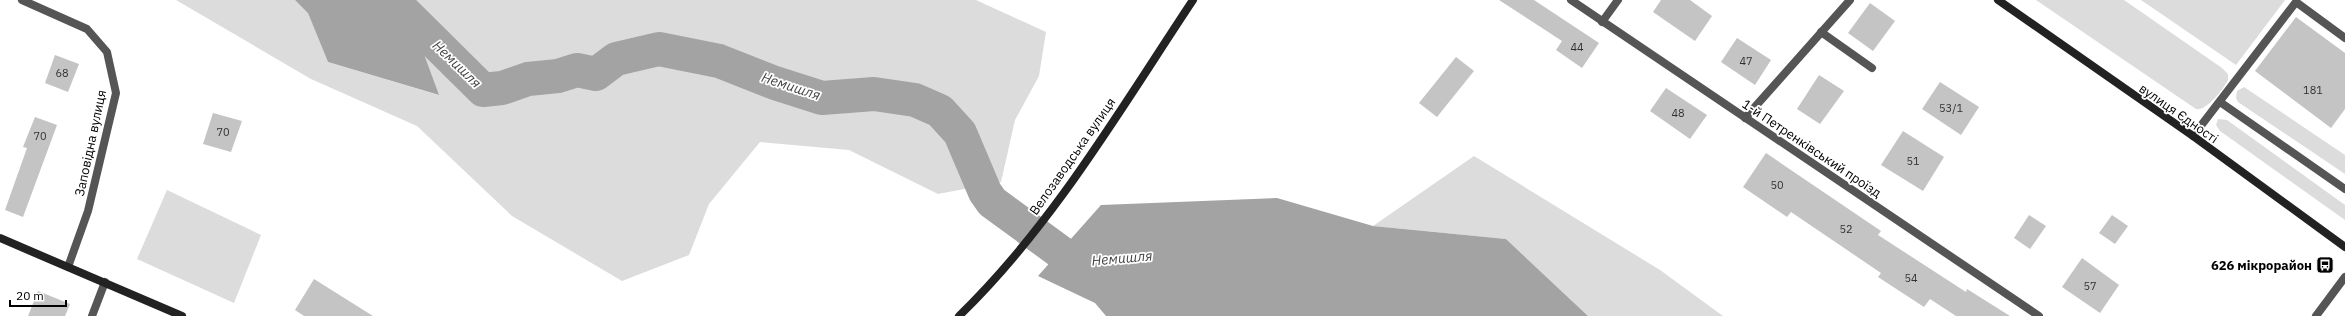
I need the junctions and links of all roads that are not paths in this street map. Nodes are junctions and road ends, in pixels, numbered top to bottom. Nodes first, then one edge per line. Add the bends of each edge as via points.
1 (22, 0) edge
2 (1193, 0) edge
3 (1570, 0) edge
4 (1618, 0) edge
5 (1850, 0) edge
6 (1998, 0) edge
7 (2298, 1) edge
8 (1602, 22) junction
9 (1821, 32) junction
10 (2345, 38) edge
11 (1872, 68) dead end
12 (2220, 102) junction
13 (1745, 118) junction
14 (2193, 136) junction
15 (2345, 189) edge
16 (0, 238) edge
17 (2345, 247) edge
18 (68, 267) junction
19 (2345, 277) edge
20 (105, 282) junction
21 (92, 316) edge
22 (182, 316) edge
23 (958, 316) edge
24 (2039, 316) edge
25 (2316, 316) edge

1 - 18 street, Заповідна вулиця via 88,29 107,52 116,93 88,211
2 - 23 street, Велозаводська вулиця via 1059,201 998,274
3 - 8 street, 1-й Петренківський проїзд
4 - 8 street
5 - 9 street
6 - 14 street, вулиця Єдності
7 - 10 street
7 - 12 street
8 - 13 street, 1-й Петренківський проїзд
9 - 11 street
9 - 13 street
12 - 14 street
12 - 15 street
13 - 24 street, 1-й Петренківський проїзд
14 - 17 street, вулиця Єдності
16 - 18 street
18 - 20 street
19 - 25 street
20 - 21 street
20 - 22 street

